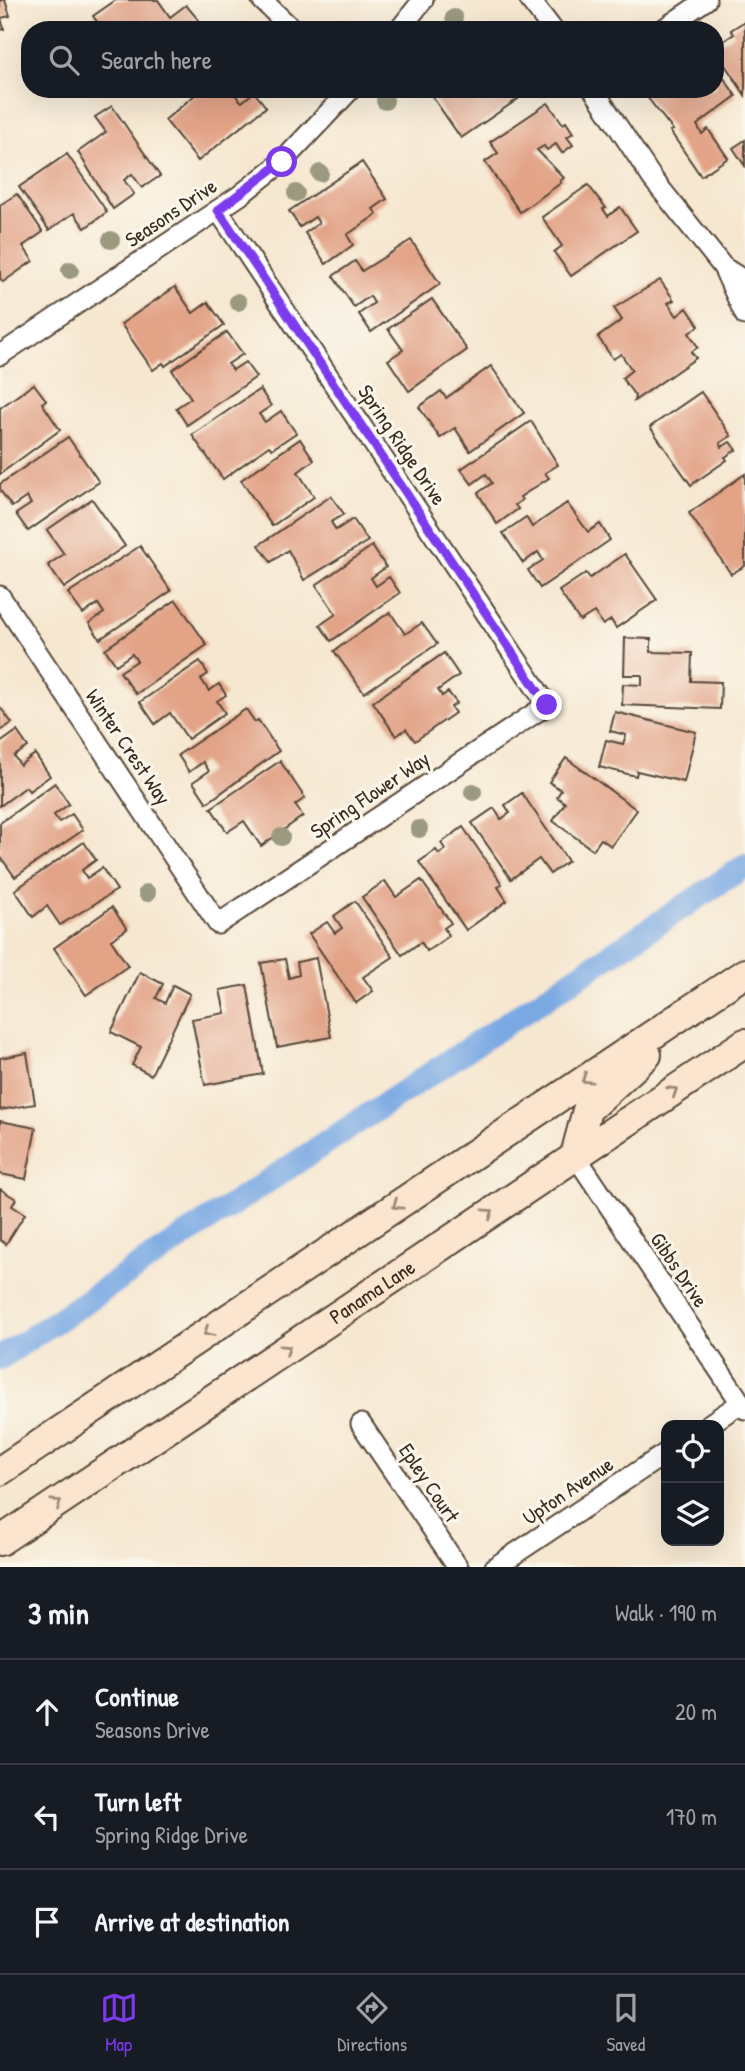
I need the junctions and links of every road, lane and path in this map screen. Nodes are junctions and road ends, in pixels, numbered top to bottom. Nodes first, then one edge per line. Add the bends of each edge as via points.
1 (262, 0) edge
2 (423, 0) edge
3 (530, 0) edge
4 (706, 0) edge
5 (284, 21) edge
6 (406, 21) edge
7 (546, 21) edge
8 (675, 21) edge
9 (342, 98) edge
10 (599, 98) edge
11 (218, 210) junction
12 (723, 267) junction
13 (745, 281) edge
14 (745, 315) edge
15 (0, 355) edge
16 (0, 596) edge
17 (547, 705) joint
18 (218, 924) joint
19 (745, 973) edge
20 (711, 996) junction
21 (745, 1043) edge
22 (575, 1155) junction
23 (743, 1406) edge
24 (717, 1420) edge
25 (361, 1424) dead end
26 (661, 1456) edge
27 (0, 1471) edge
28 (0, 1541) edge
29 (458, 1567) edge
30 (495, 1567) edge

1 - 5 street
2 - 6 street
3 - 7 street
4 - 8 street
9 - 11 street, Seasons Drive via 282,162
10 - 12 street via 652,178
11 - 15 street, Seasons Drive
11 - 17 street, Spring Ridge Drive
12 - 13 street
12 - 14 street
16 - 18 street, Winter Crest Way
17 - 18 street, Spring Flower Way
19 - 20 main road
20 - 22 main road via 587,1110
20 -> 27 main road
22 -> 21 main road, Panama Lane
22 - 23 street, Gibbs Drive
28 -> 22 main road, Panama Lane
23 - 24 street
25 - 29 street, Epley Court
26 - 30 street, Upton Avenue

